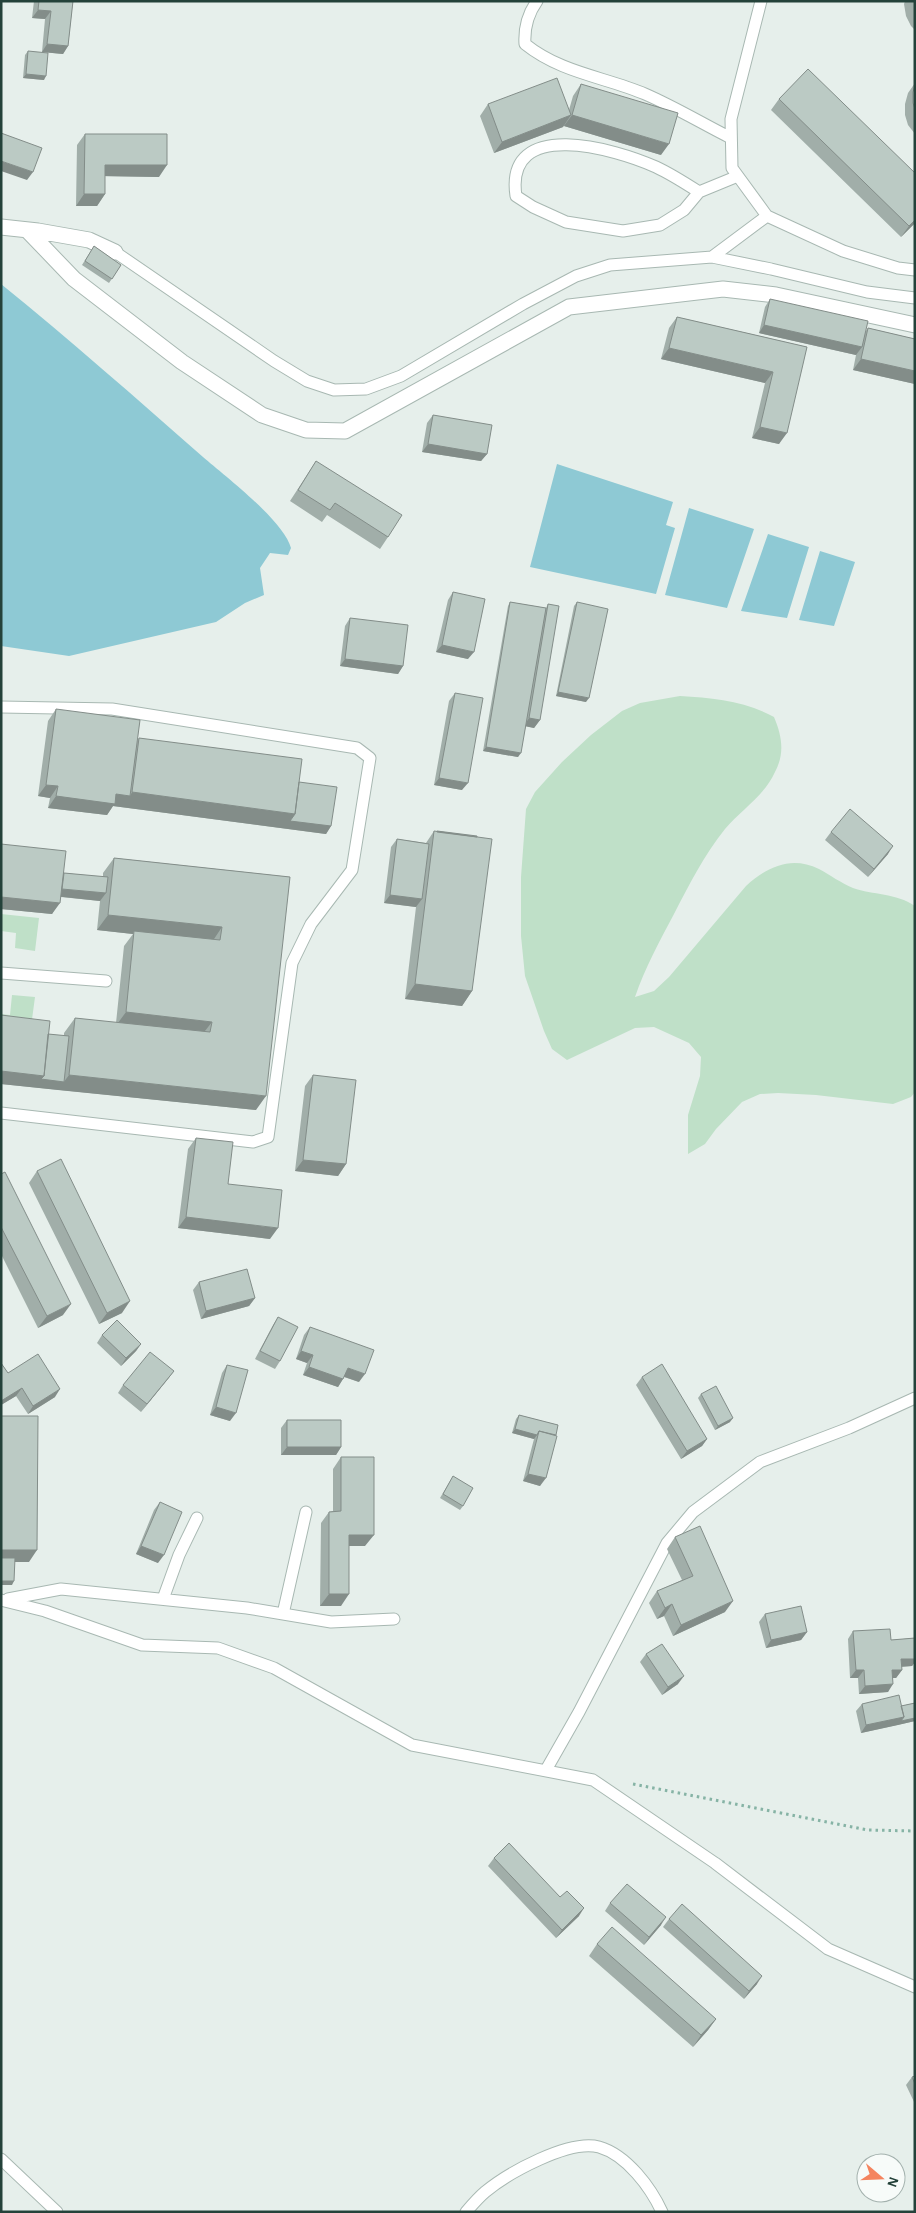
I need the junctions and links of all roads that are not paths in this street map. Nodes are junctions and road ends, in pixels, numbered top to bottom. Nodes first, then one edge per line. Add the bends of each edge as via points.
1 (536, 1) edge
2 (761, 1) edge
3 (731, 138) junction
4 (738, 176) junction
5 (699, 192) junction
6 (767, 216) junction
7 (1, 228) edge
8 (26, 230) junction
9 (115, 252) joint
10 (712, 257) junction
11 (915, 270) edge
12 (915, 298) edge
13 (915, 325) edge
14 (1, 707) edge
15 (1, 972) edge
16 (106, 981) dead end
17 (1, 1113) edge
18 (915, 1398) edge
19 (306, 1512) dead end
20 (197, 1518) dead end
21 (163, 1598) junction
22 (3, 1600) edge
23 (283, 1614) junction
24 (394, 1619) dead end
25 (546, 1770) junction
26 (915, 1987) edge
27 (1, 2159) edge
28 (57, 2212) edge
29 (466, 2212) edge
30 (662, 2212) edge

1 - 3 lane via 524,30 525,44 538,55 559,66 648,95
2 - 3 lane via 731,119
3 - 4 lane via 732,168
4 - 5 lane
4 - 6 lane
5 - 5 lane via 656,167 606,149 563,143 537,149 522,158 513,179 516,196 533,207 566,222 623,231 660,226 684,210
6 - 10 lane
6 - 11 lane via 843,251
7 - 8 street
8 - 9 street via 89,240
8 - 13 street via 74,279 182,362 262,415 306,430 345,430 569,307 723,289 776,295
9 - 10 lane via 274,361 307,381 334,390 366,389 400,376 576,276 610,266
10 - 12 lane via 867,292
14 - 17 lane via 112,709 357,748 370,758 352,870 311,924 292,962 268,1137 254,1142
15 - 16 lane
18 - 25 lane via 849,1428 760,1462 693,1512 667,1543
19 - 23 lane
20 - 21 lane
21 - 22 lane via 61,1589
21 - 23 lane
22 - 25 lane via 142,1645 218,1648 274,1668 412,1745
23 - 24 lane via 331,1622
25 - 26 lane via 593,1780 716,1863 828,1949
27 - 28 lane
29 - 30 lane via 485,2192 526,2166 564,2148 599,2147 640,2176

